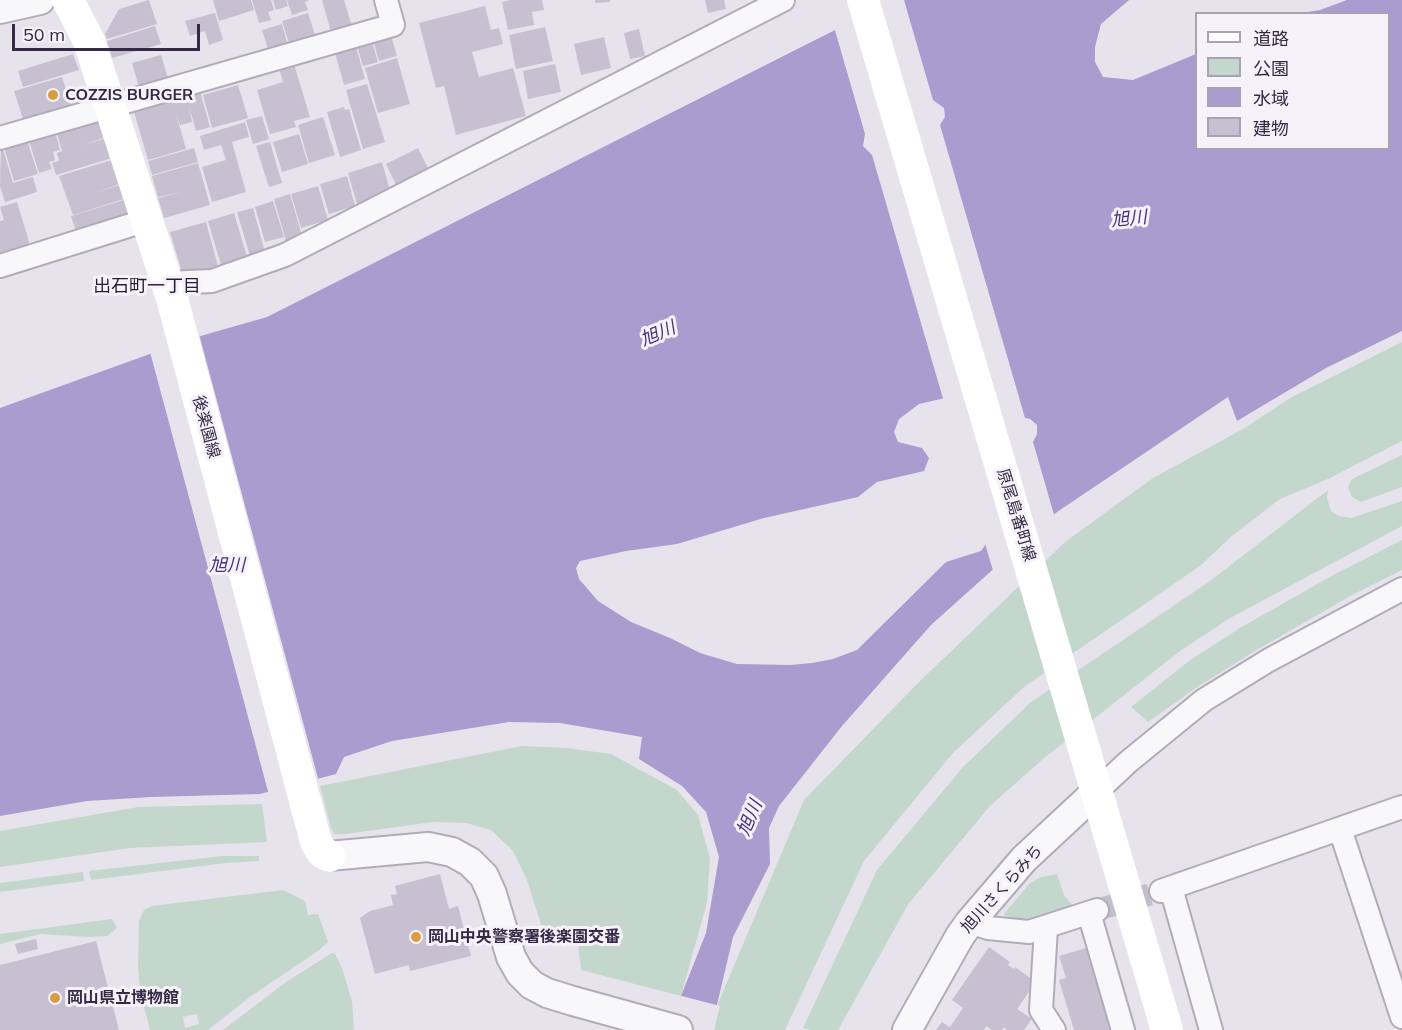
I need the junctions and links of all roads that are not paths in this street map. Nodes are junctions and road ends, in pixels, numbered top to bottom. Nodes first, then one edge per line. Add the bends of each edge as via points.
1 (40, 0) edge
2 (68, 0) edge
3 (386, 0) edge
4 (783, 0) edge
5 (863, 0) edge
6 (0, 9) edge
7 (110, 106) junction
8 (0, 138) edge
9 (147, 220) junction
10 (0, 266) edge
11 (170, 290) junction
12 (1402, 589) edge
13 (1094, 781) junction
14 (1402, 807) edge
15 (1340, 829) junction
16 (321, 845) joint
17 (970, 922) junction
18 (1046, 928) junction
19 (1402, 1017) edge
20 (678, 1030) edge
21 (907, 1030) edge
22 (1054, 1030) edge
23 (1124, 1030) edge
24 (1167, 1030) edge
25 (1211, 1030) edge

1 - 6 street
2 - 7 main road, 後楽園線 via 89,41
3 - 7 street via 393,25
4 - 11 street via 285,255 212,281
5 - 13 main road, 原尾島番町線
7 - 8 street
7 - 9 main road, 後楽園線
9 - 10 street
9 - 11 main road, 後楽園線
11 - 16 main road, 後楽園線
12 - 13 street via 1269,660 1204,700 1128,762
13 - 17 street, 旭川さくらみち
13 - 24 main road, 原尾島番町線
14 - 15 street
15 - 19 street
15 - 25 street via 1166,889
16 - 20 street via 441,848 463,857 477,868 489,886 511,957 520,973 539,989
17 - 18 street via 1029,932
17 - 21 street, 旭川さくらみち
18 - 22 street via 1041,1010
18 - 23 street via 1093,911

